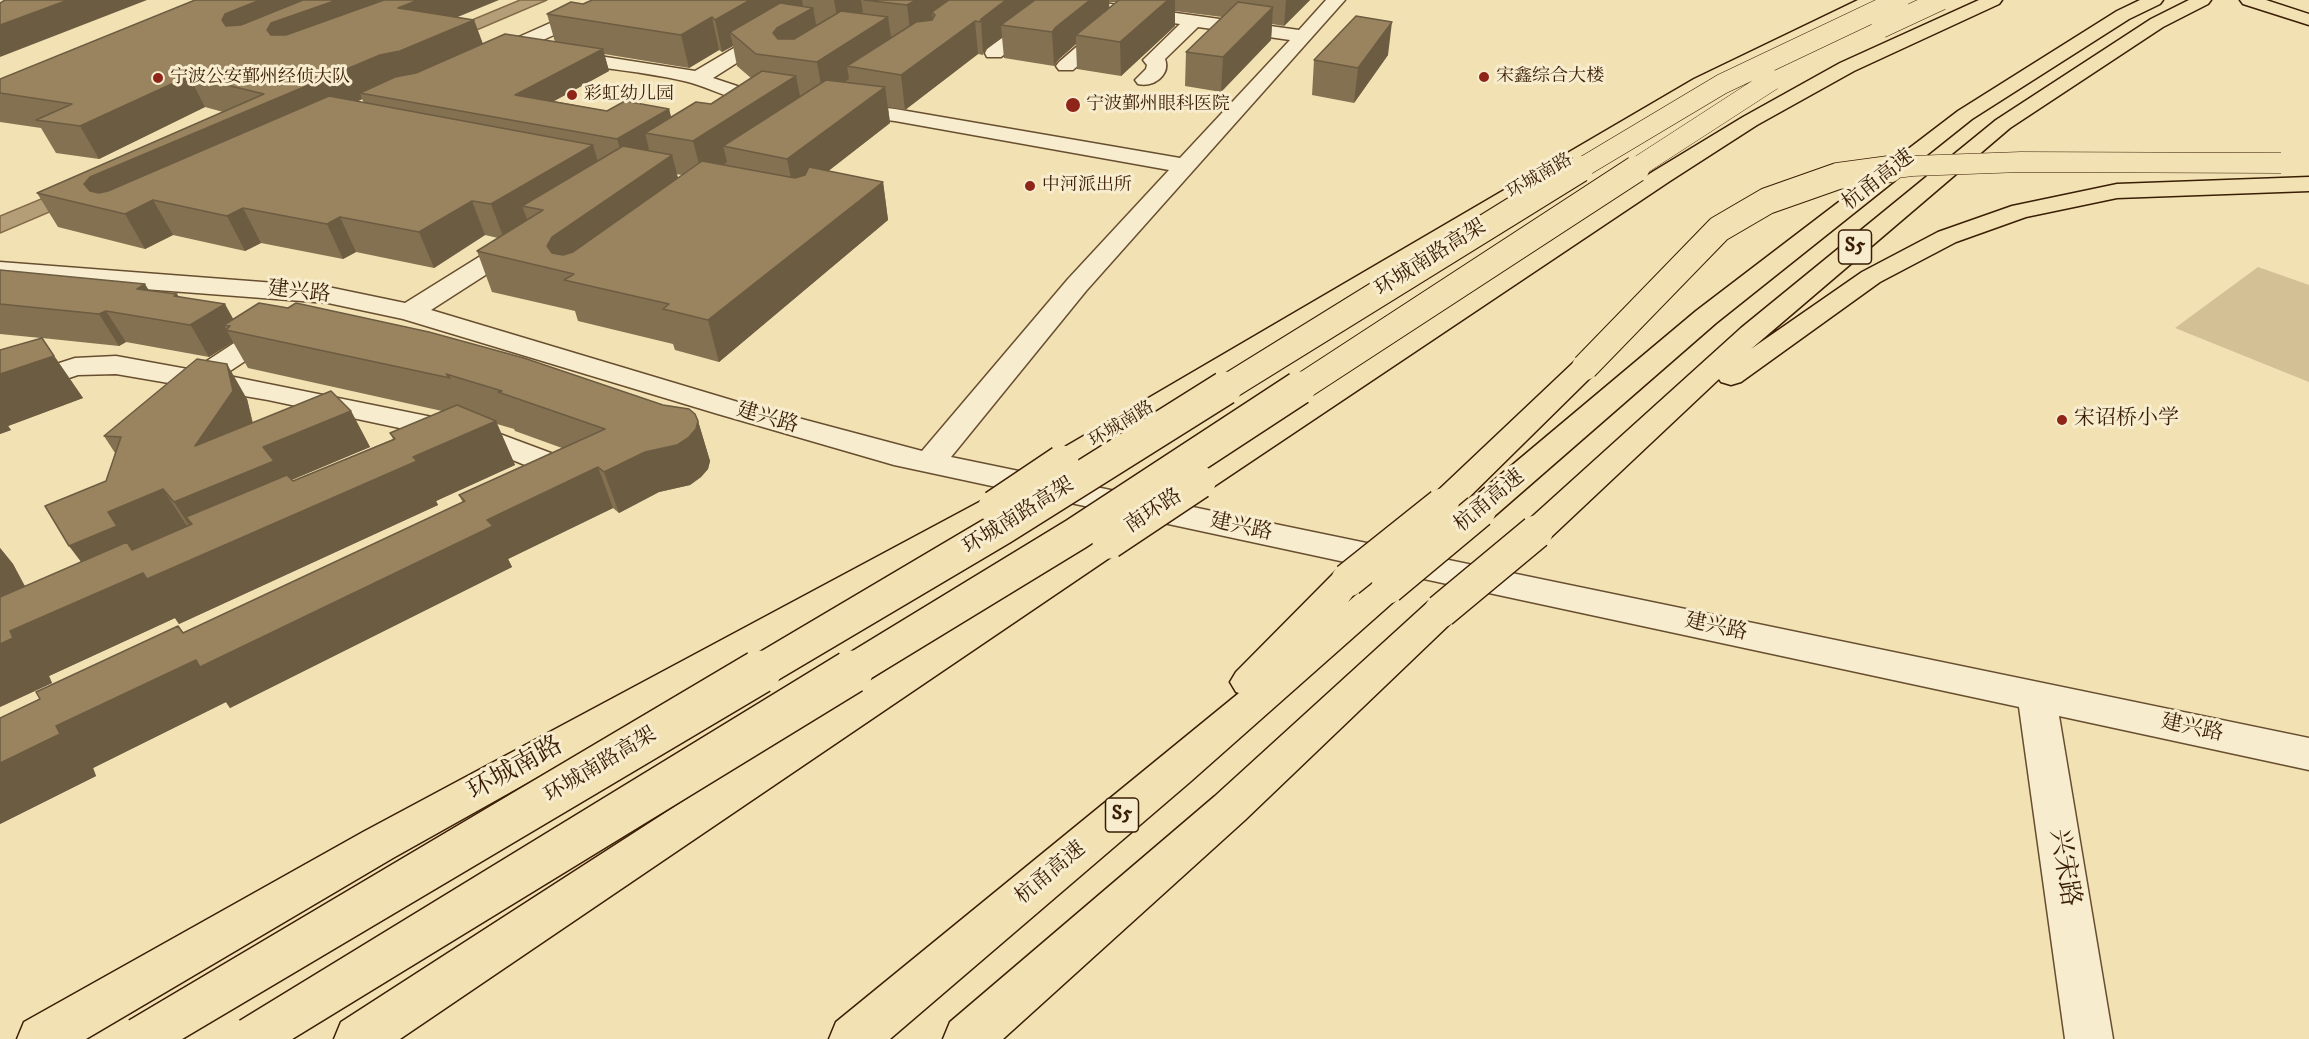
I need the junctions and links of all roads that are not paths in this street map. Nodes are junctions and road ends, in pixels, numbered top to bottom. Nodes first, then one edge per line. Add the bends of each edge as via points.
1 (616, 0) edge
2 (827, 0) edge
3 (1193, 0) edge
4 (1336, 0) edge
5 (1872, 0) edge
6 (1899, 0) edge
7 (1941, 0) edge
8 (1993, 0) edge
9 (2154, 0) edge
10 (2202, 0) edge
11 (2249, 0) edge
12 (2274, 0) edge
13 (1051, 1) edge
14 (1116, 7) edge
15 (2309, 12) edge
16 (1171, 18) junction
17 (2309, 20) edge
18 (1194, 21) junction
19 (783, 27) junction
20 (813, 31) edge
21 (1303, 36) junction
22 (511, 48) junction
23 (994, 53) dead end
24 (469, 66) edge
25 (1066, 66) dead end
26 (698, 78) junction
27 (1145, 80) dead end
28 (858, 86) edge
29 (753, 96) junction
30 (796, 102) edge
31 (724, 114) edge
32 (2309, 164) edge
33 (1185, 166) junction
34 (2309, 184) edge
35 (538, 231) edge
36 (0, 270) edge
37 (328, 295) junction
38 (409, 312) junction
39 (200, 378) junction
40 (0, 392) edge
41 (426, 424) junction
42 (1612, 460) junction
43 (930, 462) junction
44 (391, 470) edge
45 (523, 497) edge
46 (1368, 584) junction
47 (2037, 696) junction
48 (2309, 754) edge
49 (41, 1039) edge
50 (140, 1039) edge
51 (251, 1039) edge
52 (358, 1039) edge
53 (853, 1039) edge
54 (968, 1039) edge
55 (2090, 1039) edge

1 - 22 street
2 - 19 street
3 - 16 street
4 - 21 street
5 - 49 main road, 环城南路, bridge via 1701,83 1062,462 995,507 378,845
6 - 50 main road, 环城南路高架, bridge via 1722,84 1462,240 1002,528
7 - 51 main road, 环城南路高架, bridge via 1777,77 1076,534
8 - 52 main road, 南环路, bridge via 1847,67 1750,121 1652,183
9 - 46 main road, 杭甬高速 / S5, bridge via 2122,15 1965,115 1706,317 1479,511
10 - 42 main road, 杭甬高速 / S5 via 2157,23 2003,124 1751,334
11 - 17 main road
12 - 15 main road
13 - 14 street
13 - 23 street
14 - 16 street
14 - 25 street
16 - 18 street
18 - 21 street
18 - 27 street via 1153,60 1157,62 1156,71
19 - 20 street
19 - 26 street
21 - 33 street
22 - 24 street
22 - 26 street
26 - 29 street
28 - 33 street via 824,110 896,115
29 - 30 street
29 - 31 street
32 - 46 main road, bridge via 2010,162 1912,166 1838,176 1767,201 1719,229
33 - 43 street via 1077,285
34 - 42 main road via 2117,191 2020,211 1947,237 1871,277
35 - 38 street
36 - 37 street, 建兴路
37 - 38 street, 建兴路
37 - 39 street
38 - 43 street, 建兴路 via 728,408
39 - 40 street via 116,364 85,366
39 - 41 street
41 - 44 street via 421,443
41 - 45 street via 463,430 564,469 566,477
42 - 54 main road, 杭甬高速 / S5, bridge via 1230,808
43 - 47 street, 建兴路
46 - 53 main road, 杭甬高速 / S5 via 1097,836
47 - 48 street, 建兴路
47 - 55 street, 兴宋路

